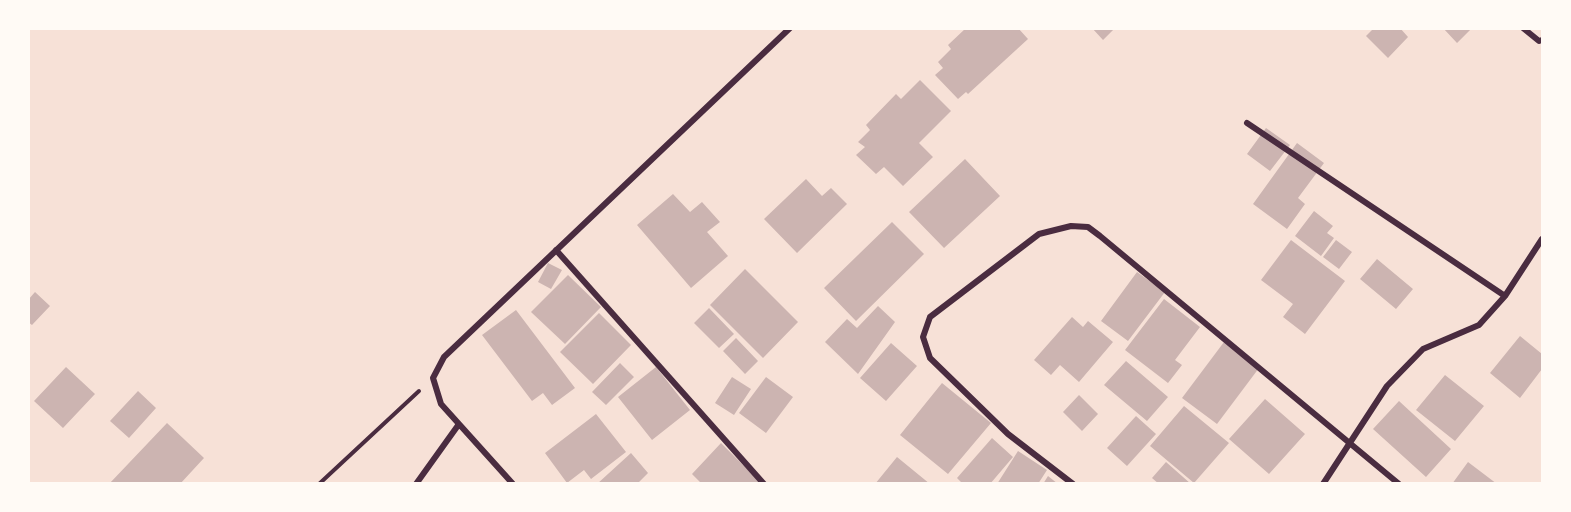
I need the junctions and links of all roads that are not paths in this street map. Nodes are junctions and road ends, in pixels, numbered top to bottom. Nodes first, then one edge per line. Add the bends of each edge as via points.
1 (790, 28) edge
2 (1523, 28) edge
3 (1542, 40) edge
4 (1247, 123) dead end
5 (1542, 238) edge
6 (556, 250) junction
7 (1504, 296) junction
8 (459, 424) junction
9 (1350, 442) junction
10 (416, 483) edge
11 (513, 483) edge
12 (764, 483) edge
13 (1073, 483) edge
14 (1323, 483) edge
15 (1398, 483) edge

1 - 6 street
2 - 3 street
4 - 7 street
5 - 7 street
6 - 8 street via 444,357 433,378 441,404
6 - 12 street
7 - 9 street via 1479,325 1423,349 1388,386
8 - 10 street
8 - 11 street
9 - 13 street via 1100,236 1088,227 1071,226 1039,234 930,317 923,337 930,358 1008,434
9 - 14 street
9 - 15 street

